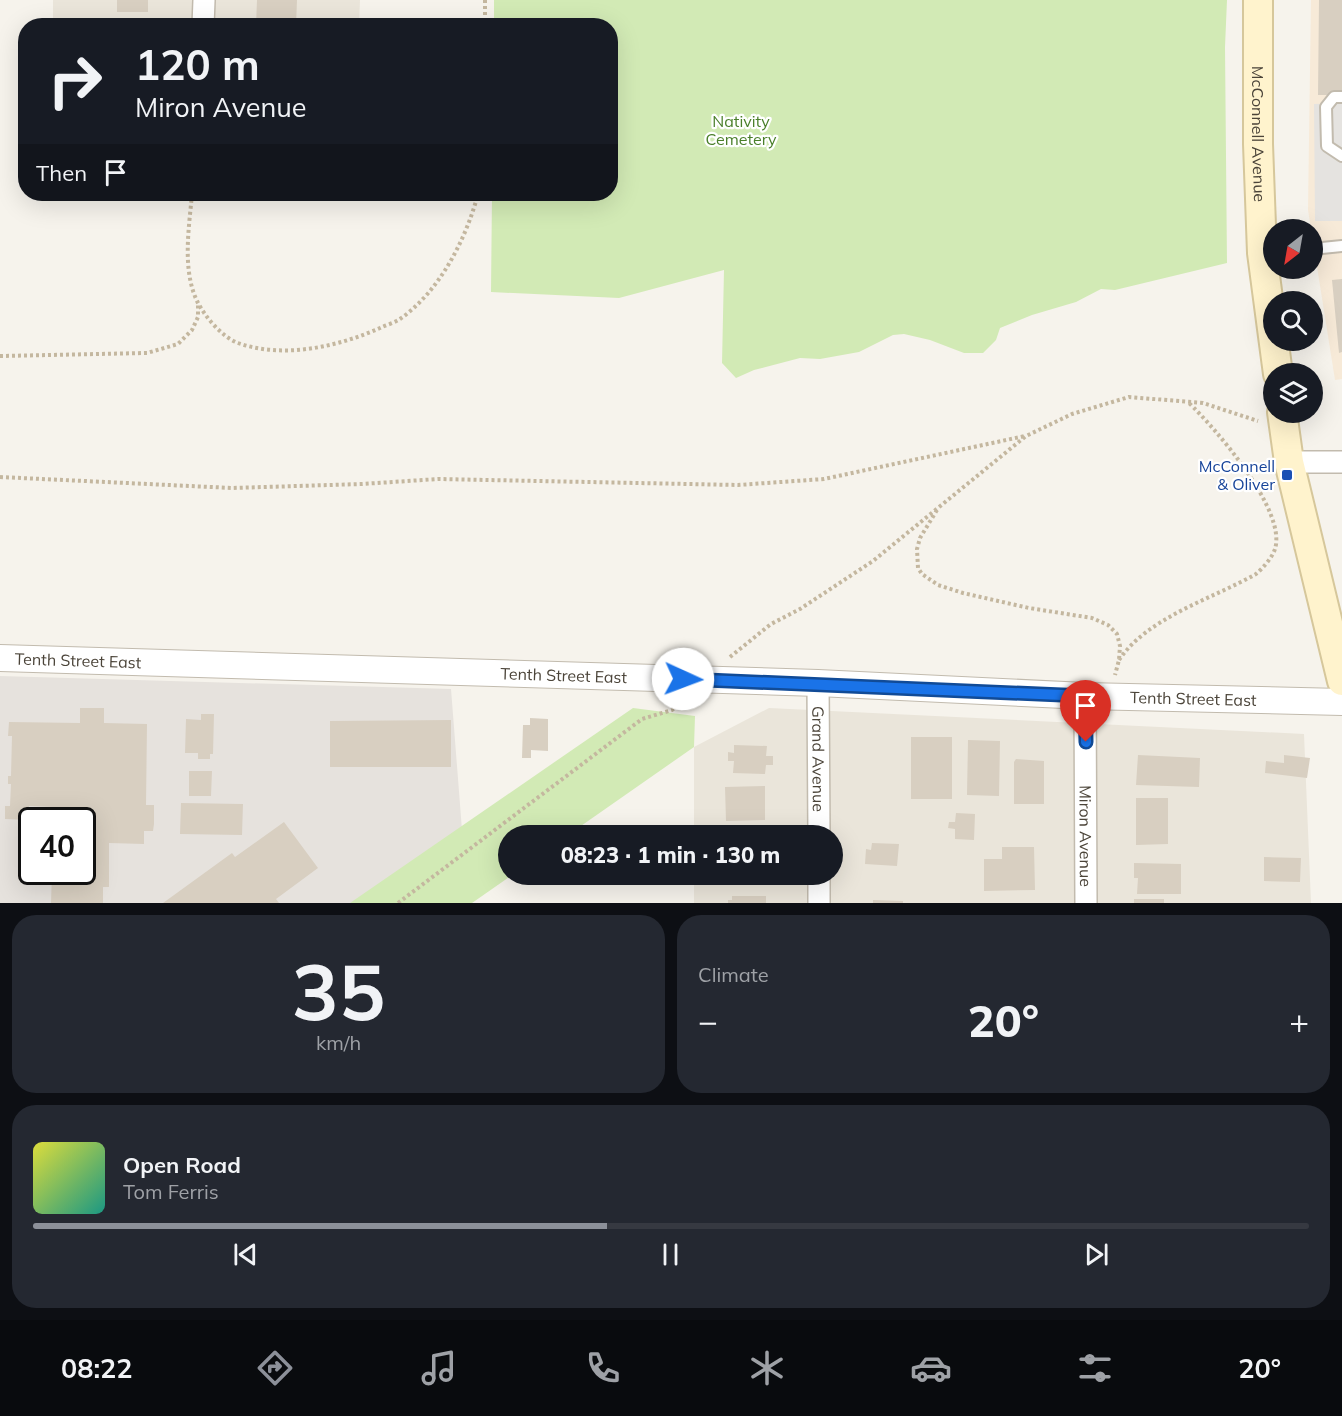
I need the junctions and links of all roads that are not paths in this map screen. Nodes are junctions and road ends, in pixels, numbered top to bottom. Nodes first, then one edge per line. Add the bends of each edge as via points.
1 (204, 0) edge
2 (1258, 0) edge
3 (203, 18) edge
4 (1342, 97) edge
5 (1342, 156) edge
6 (1265, 219) edge
7 (1342, 246) edge
8 (1323, 248) edge
9 (1270, 279) edge
10 (1277, 363) edge
11 (1284, 423) edge
12 (1288, 462) junction
13 (1342, 462) edge
14 (0, 658) edge
15 (1342, 681) edge
16 (818, 683) junction
17 (1085, 696) junction
18 (1342, 702) edge
19 (819, 825) edge
20 (819, 885) edge
21 (819, 903) edge
22 (1086, 903) edge

1 - 3 street
2 - 6 main road, McConnell Avenue via 1258,144
4 - 5 lane via 1334,97 1326,107 1327,146
7 - 8 lane
9 - 10 main road, McConnell Avenue
11 - 12 main road
12 - 13 street
12 - 15 main road
14 - 16 street, Tenth Street East
16 - 17 street, Tenth Street East
16 - 19 street, Grand Avenue
17 - 18 street, Tenth Street East
17 - 22 street, Miron Avenue
20 - 21 street

